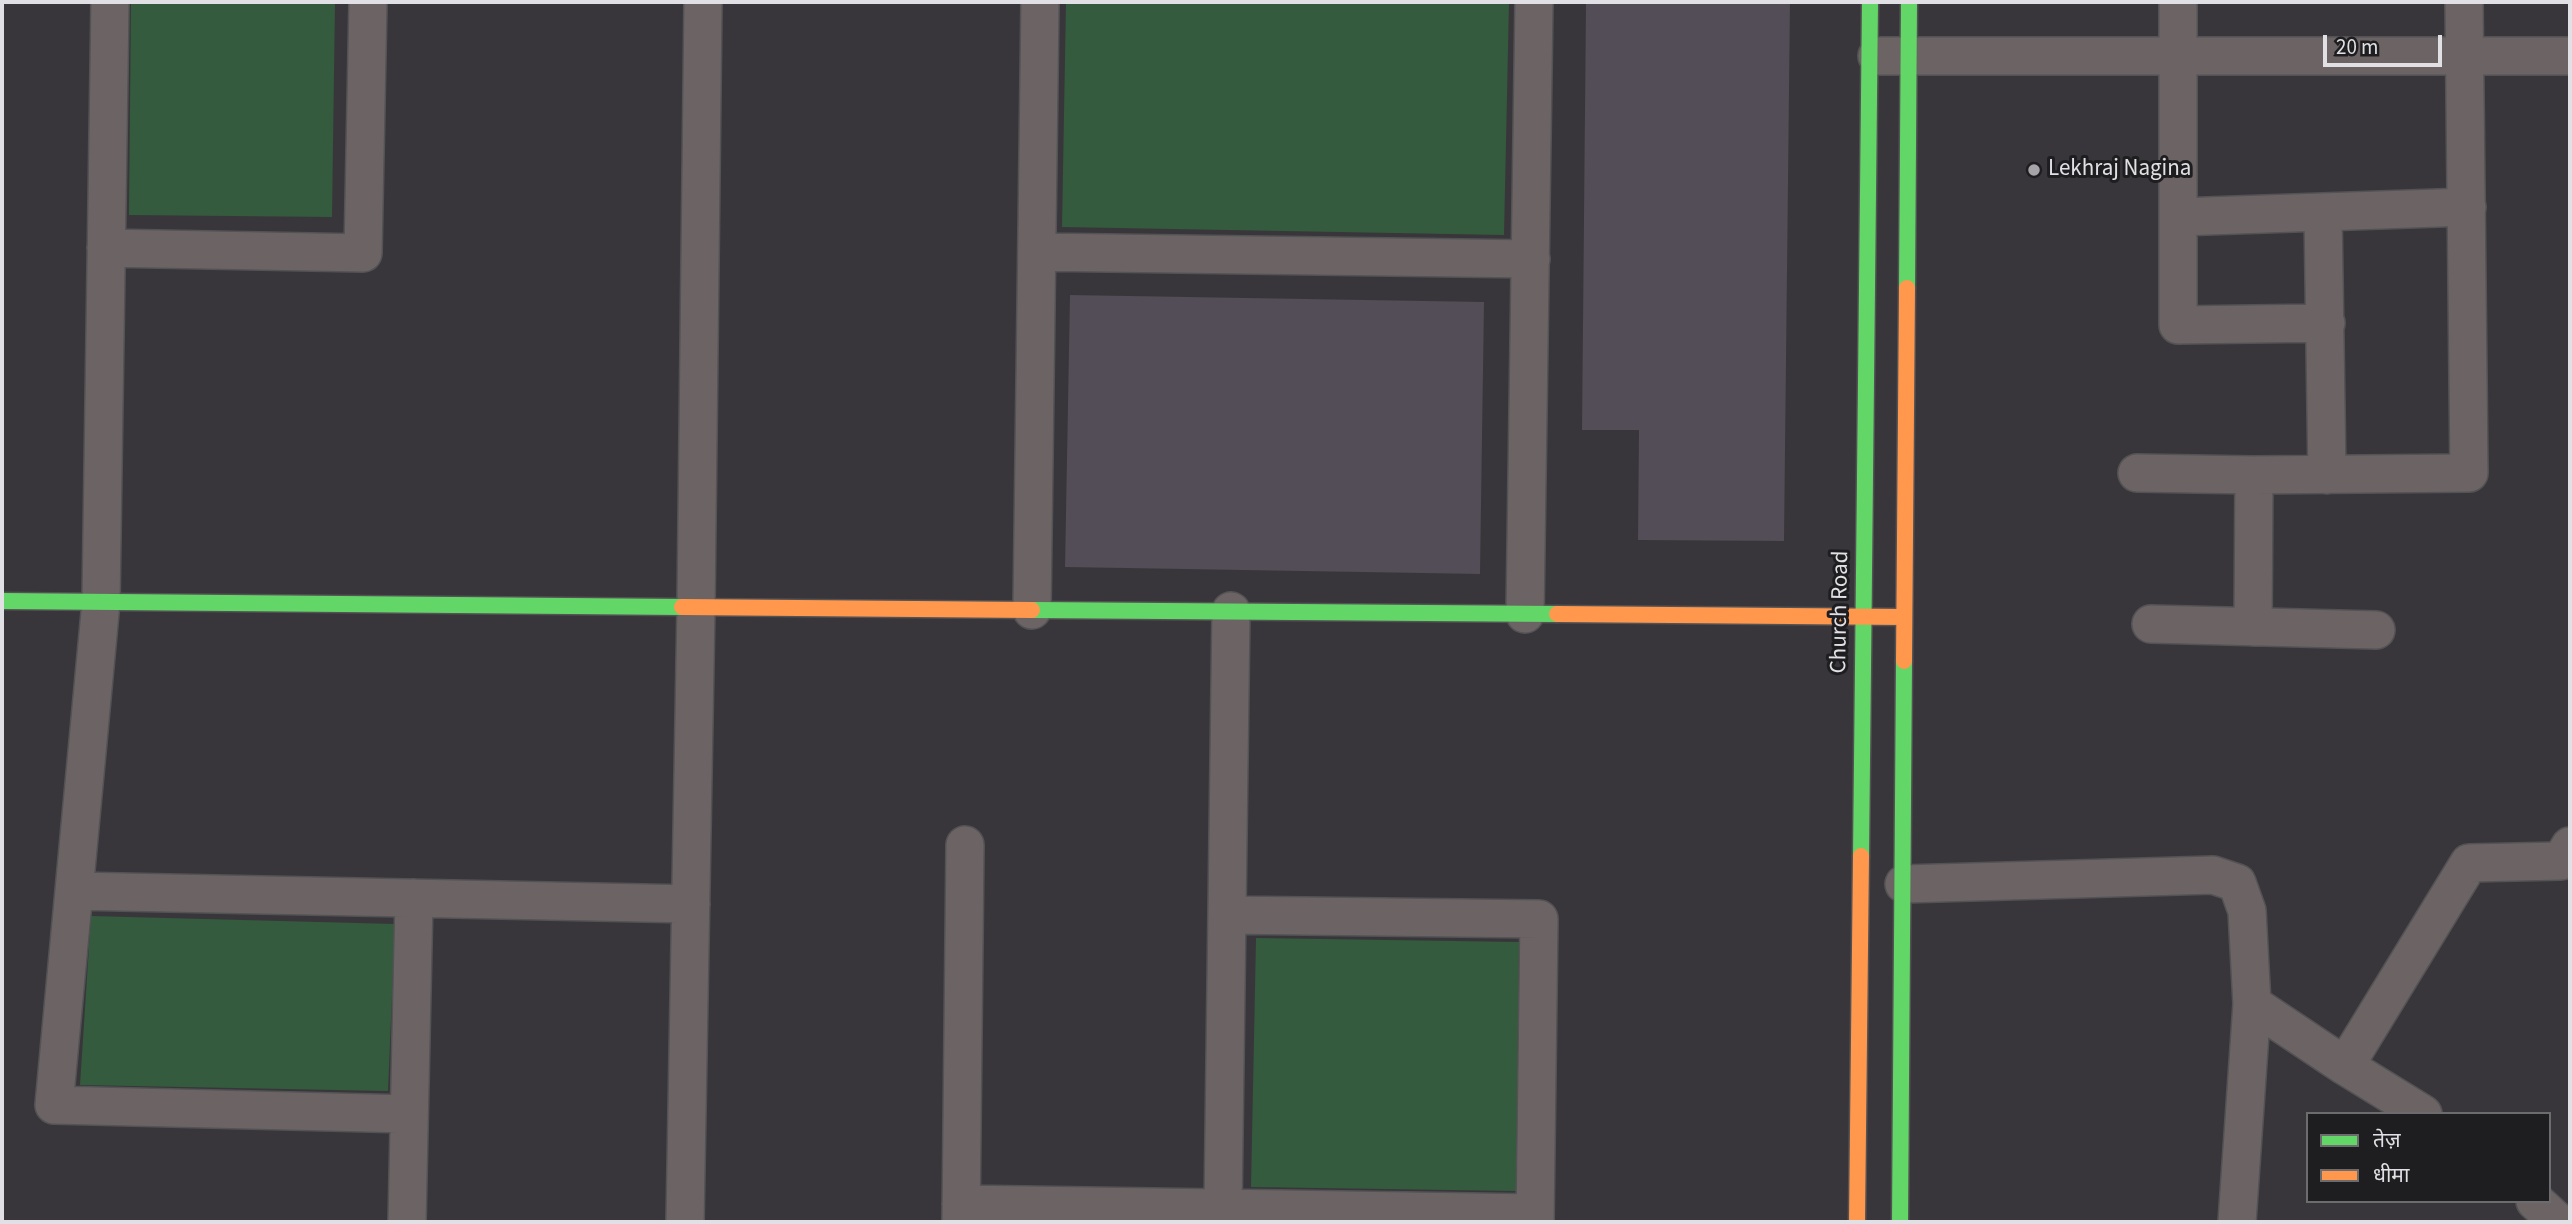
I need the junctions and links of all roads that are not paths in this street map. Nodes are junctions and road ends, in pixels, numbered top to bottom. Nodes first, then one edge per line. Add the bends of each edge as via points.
1 (110, 2) edge
2 (368, 2) edge
3 (703, 2) edge
4 (1040, 2) edge
5 (1534, 2) edge
6 (1870, 2) edge
7 (1909, 2) edge
8 (2178, 2) edge
9 (2464, 2) edge
10 (1869, 56) junction
11 (1908, 56) junction
12 (2178, 56) junction
13 (2464, 56) junction
14 (2570, 56) edge
15 (2467, 207) junction
16 (2323, 213) junction
17 (2178, 218) junction
18 (106, 248) junction
19 (1037, 252) junction
20 (1531, 259) junction
21 (2326, 323) junction
22 (2137, 473) dead end
23 (2254, 475) junction
24 (2327, 475) junction
25 (2, 601) edge
26 (101, 602) junction
27 (696, 607) junction
28 (1032, 610) junction
29 (1231, 611) junction
30 (1525, 614) junction
31 (1863, 617) junction
32 (1903, 617) junction
33 (2151, 624) dead end
34 (2253, 627) junction
35 (2376, 630) dead end
36 (965, 845) dead end
37 (2567, 857) edge
38 (1903, 884) junction
39 (74, 891) junction
40 (414, 898) junction
41 (691, 904) junction
42 (1227, 915) junction
43 (2252, 1004) junction
44 (2345, 1066) junction
45 (2420, 1112) edge
46 (409, 1114) junction
47 (2537, 1203) edge
48 (1223, 1209) junction
49 (961, 1213) edge
50 (1535, 1218) edge
51 (407, 1222) edge
52 (685, 1222) edge
53 (1857, 1222) edge
54 (1900, 1222) edge
55 (2237, 1222) edge
56 (2558, 1222) edge

1 - 18 street
2 - 18 street via 363,253
3 - 27 street
4 - 19 street
5 - 20 street
6 - 10 street, Church Road
7 - 11 street
8 - 12 street
9 - 13 street
10 - 11 street
10 - 31 street, Church Road
11 - 12 street
11 - 32 street
12 - 13 street
12 - 17 street
13 - 14 street
13 - 15 street
15 - 16 street
15 - 24 street via 2469,473
16 - 17 street
16 - 21 street
17 - 21 street via 2178,325
18 - 26 street
19 - 20 street
19 - 28 street
20 - 30 street
21 - 24 street
22 - 23 street
23 - 24 street
23 - 34 street
25 - 26 street
26 - 27 street
26 - 39 street
27 - 28 street
27 - 41 street
28 - 29 street
29 - 30 street
29 - 42 street
30 - 31 street
31 - 32 street
31 - 53 street, Church Road
32 - 38 street
33 - 34 street
34 - 35 street
36 - 49 street
37 - 44 street via 2469,863
38 - 43 street via 2213,875 2237,883 2247,911
38 - 54 street
39 - 40 street
39 - 46 street via 54,1105
40 - 41 street
40 - 46 street
41 - 52 street
42 - 48 street
42 - 50 street via 1539,919
43 - 44 street
43 - 55 street
44 - 45 street
46 - 51 street
47 - 56 street
48 - 49 street
48 - 50 street

